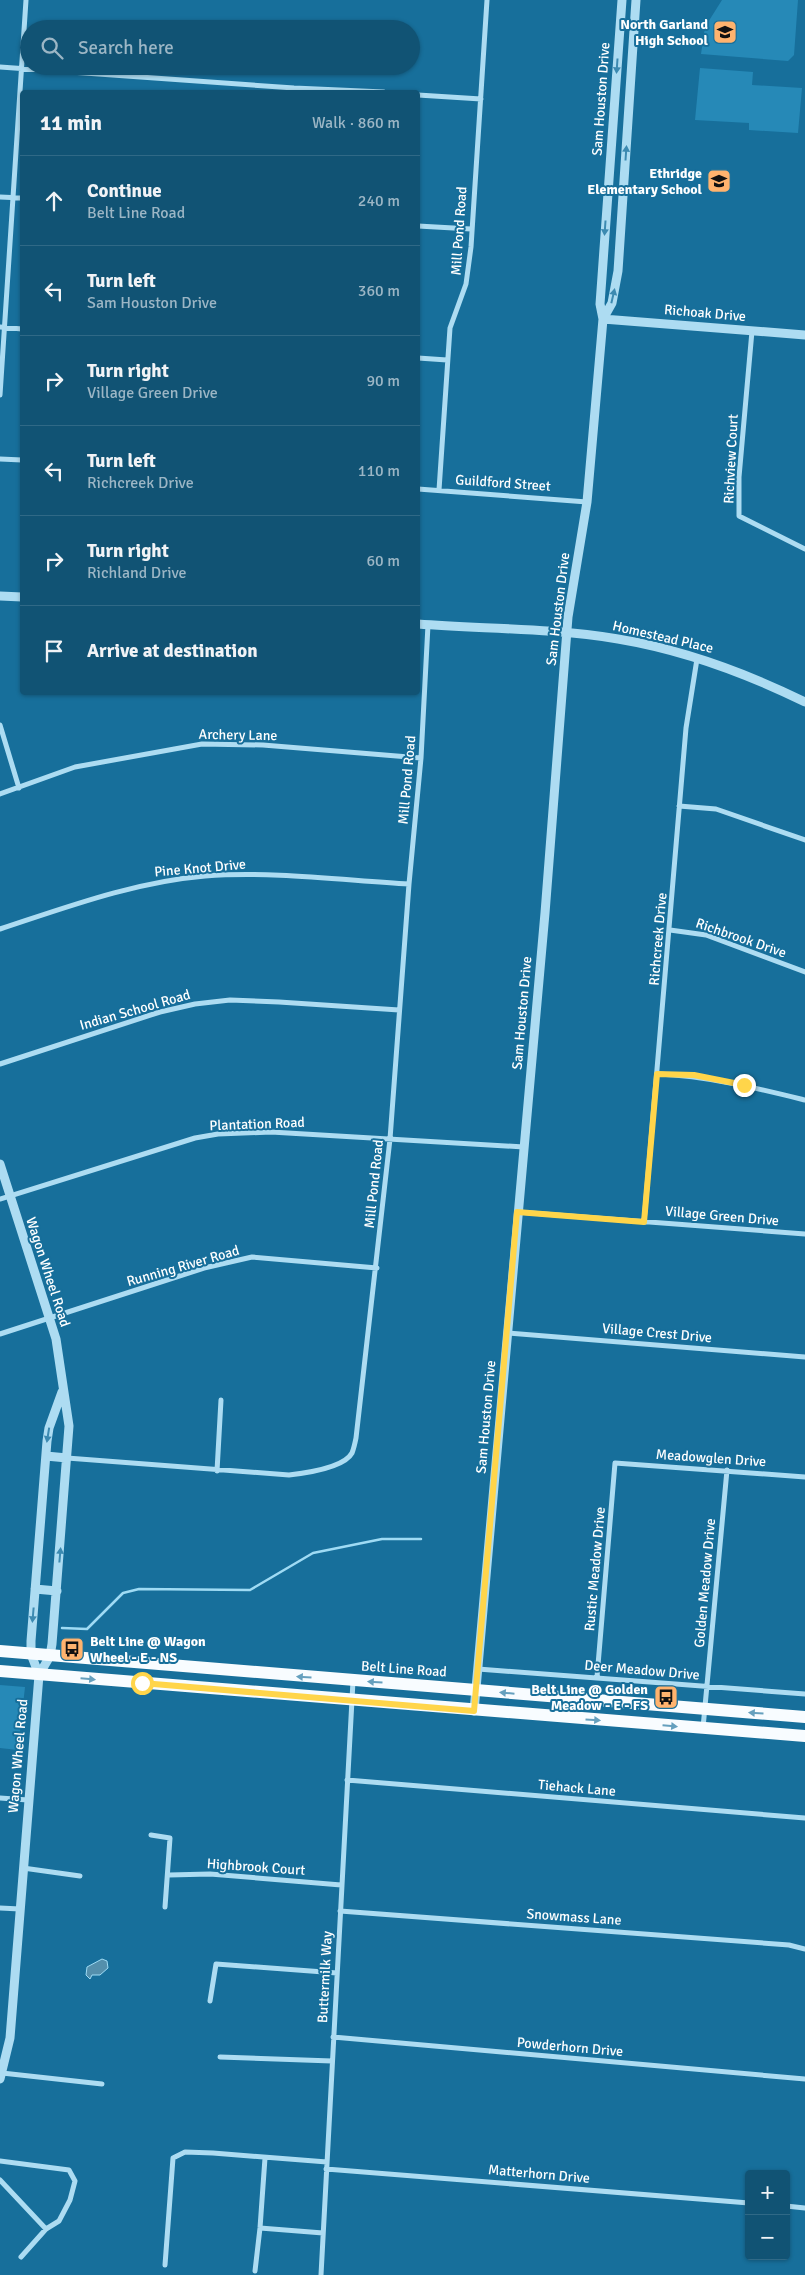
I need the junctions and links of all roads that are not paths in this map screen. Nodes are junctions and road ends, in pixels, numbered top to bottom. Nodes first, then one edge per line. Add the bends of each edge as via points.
1 (26, 0) edge
2 (487, 0) edge
3 (622, 0) edge
4 (636, 0) edge
5 (25, 20) edge
6 (0, 67) edge
7 (20, 68) edge
8 (22, 75) edge
9 (117, 75) edge
10 (21, 90) edge
11 (339, 90) edge
12 (420, 94) edge
13 (481, 98) junction
14 (20, 100) edge
15 (0, 197) edge
16 (14, 198) junction
17 (20, 198) edge
18 (420, 226) edge
19 (471, 229) junction
20 (603, 319) junction
21 (2, 327) edge
22 (20, 329) edge
23 (752, 331) junction
24 (805, 335) edge
25 (420, 358) edge
26 (447, 360) junction
27 (0, 395) edge
28 (0, 459) edge
29 (20, 460) edge
30 (420, 489) edge
31 (439, 490) junction
32 (587, 502) junction
33 (805, 549) edge
34 (0, 596) edge
35 (20, 598) edge
36 (420, 624) edge
37 (428, 625) junction
38 (567, 633) junction
39 (697, 659) junction
40 (805, 702) edge
41 (0, 725) edge
42 (421, 758) junction
43 (19, 788) junction
44 (0, 794) edge
45 (679, 806) junction
46 (805, 840) edge
47 (409, 884) junction
48 (0, 929) edge
49 (670, 930) junction
50 (805, 972) edge
51 (399, 1010) junction
52 (0, 1064) edge
53 (657, 1074) junction
54 (805, 1100) edge
55 (390, 1139) junction
56 (524, 1147) junction
57 (0, 1164) edge
58 (10, 1196) junction
59 (0, 1199) edge
60 (517, 1212) junction
61 (644, 1222) junction
62 (805, 1234) edge
63 (377, 1268) junction
64 (50, 1319) junction
65 (507, 1333) junction
66 (0, 1334) edge
67 (805, 1357) edge
68 (63, 1389) junction
69 (221, 1400) dead end
70 (46, 1456) junction
71 (68, 1458) junction
72 (616, 1463) joint
73 (727, 1470) junction
74 (217, 1471) junction
75 (805, 1477) edge
76 (35, 1589) junction
77 (57, 1591) junction
78 (0, 1651) edge
79 (31, 1654) junction
80 (50, 1656) junction
81 (192, 1668) junction
82 (478, 1669) junction
83 (0, 1672) edge
84 (39, 1674) junction
85 (598, 1677) junction
86 (353, 1680) junction
87 (707, 1686) junction
88 (190, 1688) junction
89 (476, 1690) junction
90 (805, 1694) edge
91 (351, 1701) junction
92 (705, 1710) junction
93 (474, 1711) junction
94 (805, 1717) edge
95 (702, 1729) junction
96 (805, 1736) edge
97 (347, 1780) junction
98 (0, 1798) edge
99 (28, 1800) junction
100 (805, 1818) edge
101 (151, 1835) dead end
102 (23, 1868) junction
103 (168, 1875) junction
104 (80, 1876) dead end
105 (342, 1885) junction
106 (165, 1907) dead end
107 (0, 1908) edge
108 (20, 1909) junction
109 (340, 1910) junction
110 (805, 1950) edge
111 (337, 1973) junction
112 (210, 2001) dead end
113 (333, 2037) junction
114 (220, 2057) dead end
115 (332, 2061) junction
116 (1, 2076) edge
117 (805, 2079) edge
118 (102, 2084) dead end
119 (264, 2158) junction
120 (0, 2161) edge
121 (327, 2162) junction
122 (326, 2169) junction
123 (0, 2180) edge
124 (745, 2203) edge
125 (790, 2206) edge
126 (805, 2208) edge
127 (260, 2228) junction
128 (46, 2229) junction
129 (323, 2233) junction
130 (21, 2257) dead end
131 (165, 2265) dead end
132 (255, 2271) dead end
133 (321, 2275) edge

1 - 5 street
2 - 13 street, Mill Pond Road
3 -> 20 street, Sam Houston Drive via 600,304
20 -> 4 street, Sam Houston Drive via 612,302 618,271
6 - 7 street
8 - 10 street
9 - 11 street
12 - 13 street
13 - 19 street, Mill Pond Road
14 - 16 street
15 - 16 street
16 - 17 street
16 - 21 street
18 - 19 street
19 - 26 street, Mill Pond Road via 466,284 452,319
20 - 23 street, Richoak Drive
20 - 32 street, Sam Houston Drive
21 - 22 street
21 - 27 street
23 - 24 street, Richoak Drive
23 - 33 street, Richview Court via 739,477 739,516
25 - 26 street
26 - 31 street, Mill Pond Road
28 - 29 street
30 - 31 street, Guildford Street
31 - 32 street, Guildford Street
32 - 38 street, Sam Houston Drive
34 - 35 street
36 - 37 street, Homestead Place
37 - 38 street, Homestead Place
37 - 42 street, Mill Pond Road
38 - 39 street, Homestead Place via 631,641
38 - 56 street, Sam Houston Drive
39 - 40 street, Homestead Place via 764,682
39 - 45 street, Richcreek Drive via 689,698
41 - 43 street
42 - 43 street, Archery Lane via 263,745 202,744 75,767
42 - 47 street, Mill Pond Road
43 - 44 street, Archery Lane
45 - 46 street via 716,809
45 - 49 street, Richcreek Drive
47 - 48 street, Pine Knot Drive via 240,874 203,876 156,882 84,901
47 - 51 street, Mill Pond Road
49 - 50 street, Richbrook Drive via 706,935
49 - 53 street, Richcreek Drive
51 - 52 street, Indian School Road via 230,1000 195,1004 160,1012
51 - 55 street, Mill Pond Road
53 - 54 street via 723,1080
53 - 61 street, Richcreek Drive
55 - 56 street, Plantation Road
55 - 58 street, Plantation Road via 271,1132 218,1134 195,1138
55 - 63 street, Mill Pond Road
56 - 60 street, Sam Houston Drive
57 - 58 street, Wagon Wheel Road
58 - 59 street, Plantation Road
58 - 64 street, Wagon Wheel Road
60 - 61 street, Village Green Drive
60 - 65 street, Sam Houston Drive
61 - 62 street, Village Green Drive
63 - 64 street, Running River Road via 252,1258 204,1268
63 - 74 street, Mill Pond Road via 356,1438 351,1454 343,1462 290,1475
64 - 66 street, Running River Road
64 - 68 street, Wagon Wheel Road via 60,1358
65 - 67 street, Village Crest Drive
65 - 82 street, Sam Houston Drive
68 -> 70 street, Wagon Wheel Road via 49,1428
68 - 71 street, Wagon Wheel Road via 70,1437
69 - 74 street
70 - 71 street
70 - 76 street, Wagon Wheel Road
71 - 74 street, Mill Pond Road
77 -> 71 street, Wagon Wheel Road
72 - 73 street, Meadowglen Drive
72 - 85 street, Rustic Meadow Drive
73 - 75 street, Meadowglen Drive
73 - 87 street, Golden Meadow Drive
76 - 77 street
76 -> 79 street, Wagon Wheel Road
77 - 80 street, Wagon Wheel Road
78 - 79 main road, Belt Line Road
79 - 80 main road, Belt Line Road
79 - 84 street, Wagon Wheel Road
80 - 81 main road, Belt Line Road
80 - 84 street, Wagon Wheel Road
86 -> 81 main road, Belt Line Road
81 - 88 main road
82 - 85 street, Deer Meadow Drive
82 - 89 street, Sam Houston Drive
83 - 84 main road
84 -> 88 main road
84 - 99 street, Wagon Wheel Road
85 - 87 street, Deer Meadow Drive
89 -> 86 main road, Belt Line Road
86 - 91 street, Buttermilk Way
87 - 90 street, Deer Meadow Drive
87 - 92 street, Golden Meadow Drive
88 - 91 main road
92 -> 89 main road, Belt Line Road
89 - 93 street, Sam Houston Drive
91 - 93 main road
91 - 97 street, Buttermilk Way
94 -> 92 main road, Belt Line Road
92 - 95 street, Golden Meadow Drive
93 -> 95 main road
95 - 96 main road
97 - 100 street, Tiehack Lane
97 - 105 street, Buttermilk Way
98 - 99 street
99 - 102 street, Wagon Wheel Road
101 - 103 street via 170,1838
102 - 104 street
102 - 108 street, Wagon Wheel Road
103 - 105 street, Highbrook Court via 210,1874
103 - 106 street
105 - 109 street, Buttermilk Way
107 - 108 street
108 - 116 street, Wagon Wheel Road via 10,2038
109 - 110 street, Snowmass Lane via 789,1945
109 - 111 street, Buttermilk Way
111 - 112 street via 216,1964
111 - 113 street, Buttermilk Way
113 - 115 street, Buttermilk Way
113 - 117 street, Powderhorn Drive
114 - 115 street
115 - 121 street, Buttermilk Way
116 - 118 street
119 - 121 street
119 - 127 street
119 - 131 street via 185,2152 173,2158
120 - 128 street via 70,2170 75,2181 70,2200 59,2222
121 - 122 street, Buttermilk Way
122 - 124 street, Matterhorn Drive
122 - 129 street, Buttermilk Way
123 - 128 street
125 - 126 street
127 - 129 street
127 - 132 street
128 - 130 street
129 - 133 street, Buttermilk Way

